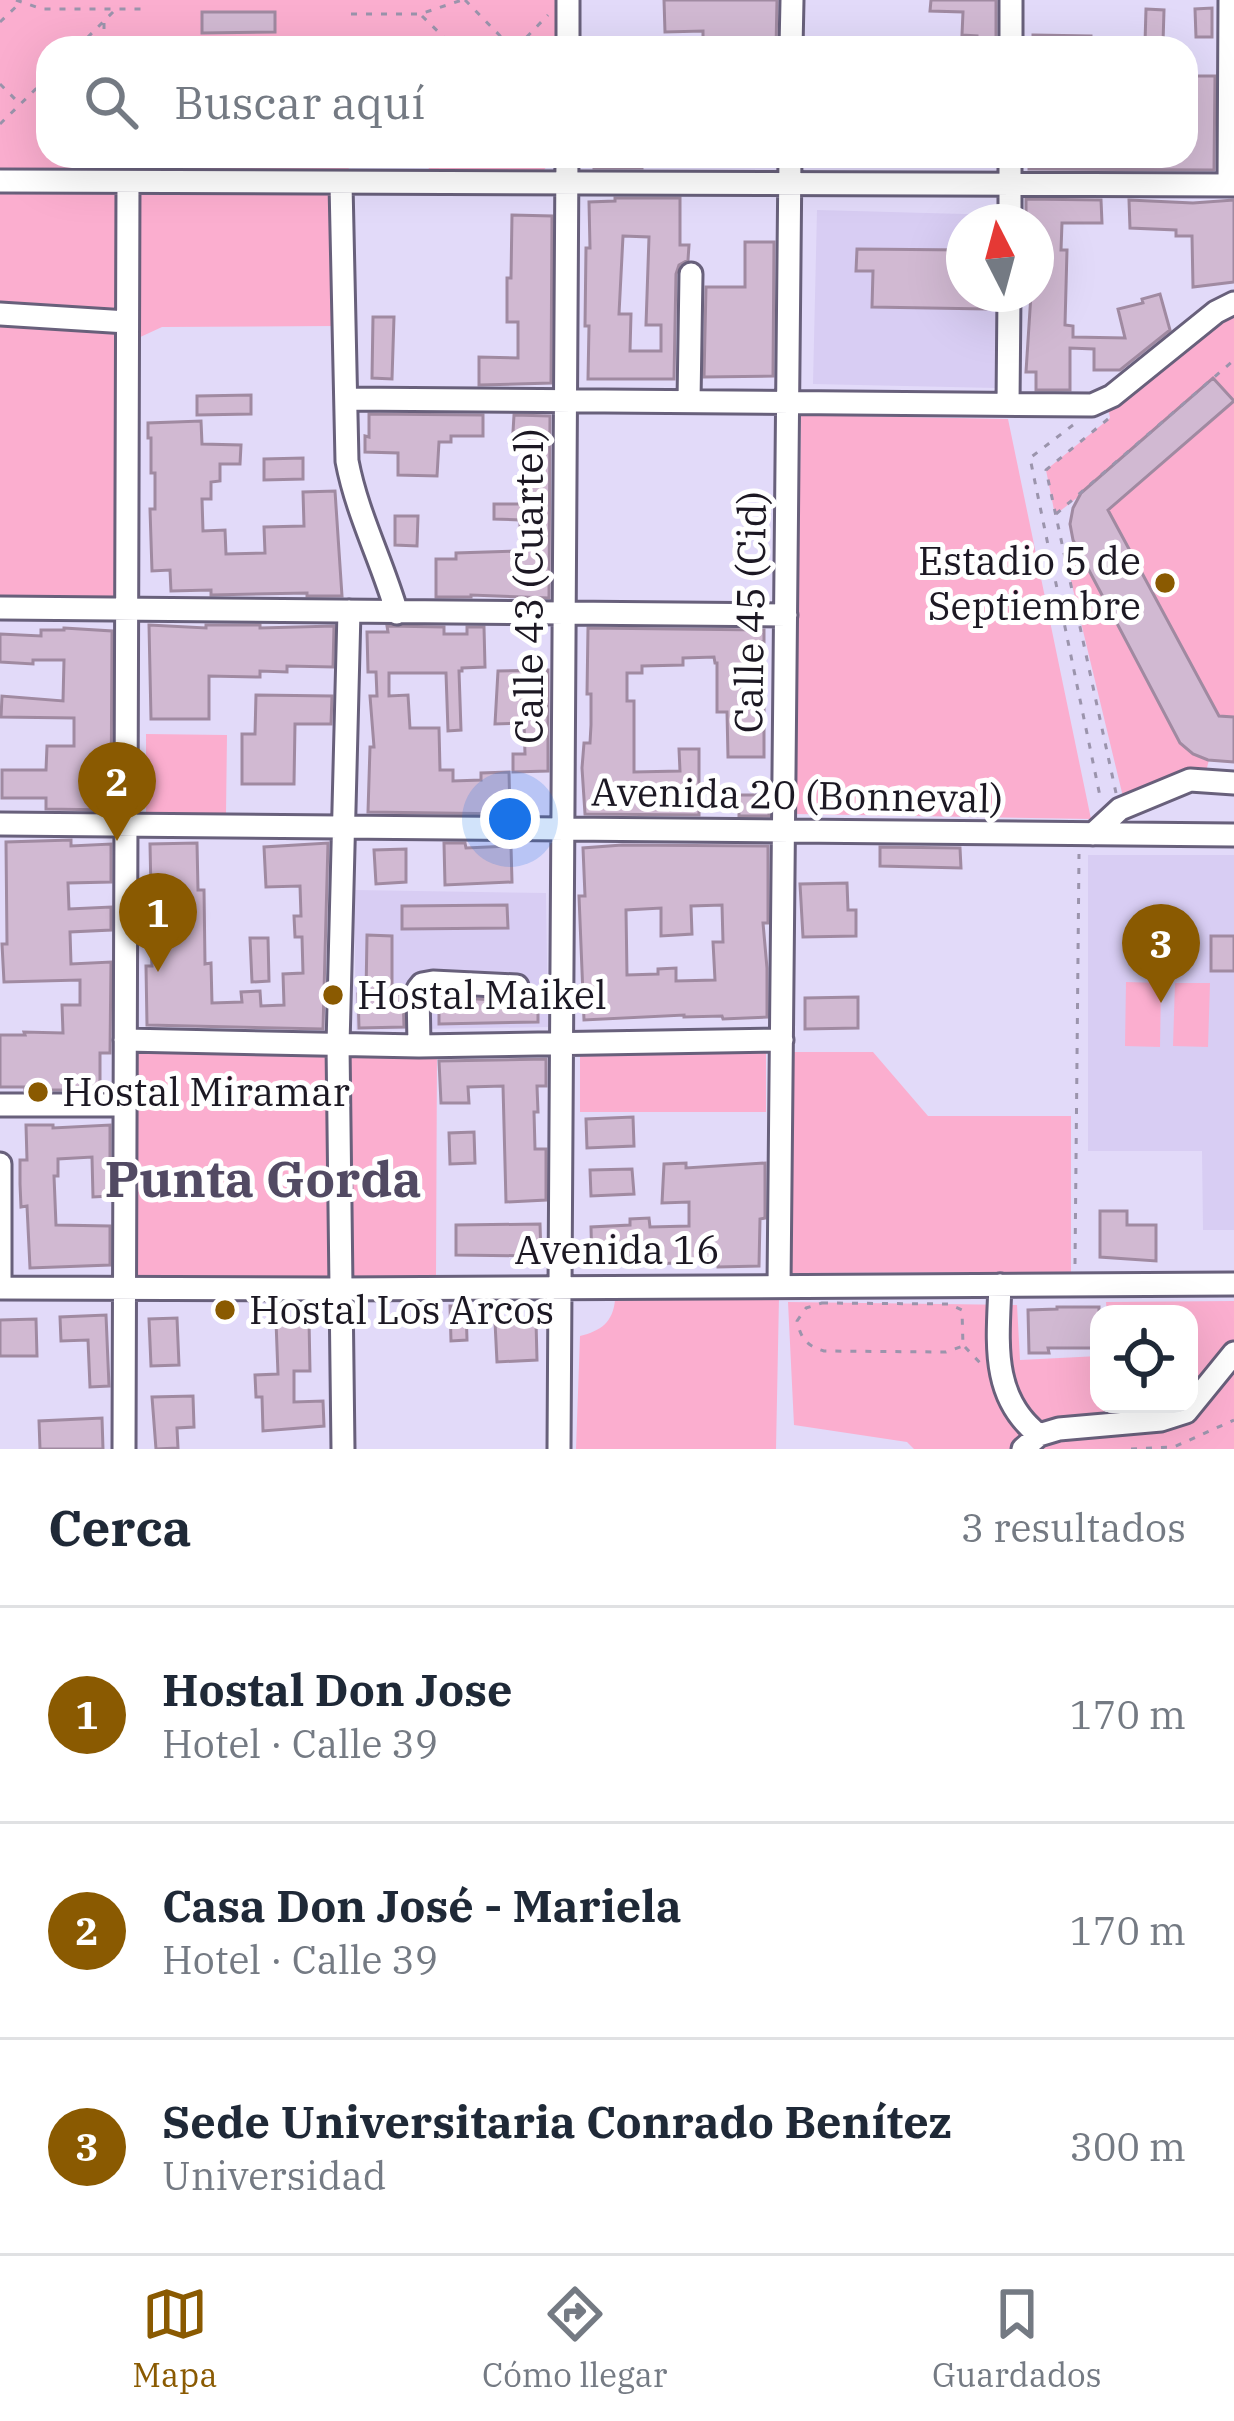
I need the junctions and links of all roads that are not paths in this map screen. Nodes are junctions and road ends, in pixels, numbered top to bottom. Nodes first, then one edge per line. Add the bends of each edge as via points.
1 (568, 0) edge
2 (792, 0) edge
3 (1012, 0) edge
4 (1230, 0) edge
5 (568, 36) edge
6 (791, 36) edge
7 (1011, 36) edge
8 (567, 168) edge
9 (790, 168) edge
10 (1010, 168) edge
11 (0, 181) edge
12 (128, 182) junction
13 (340, 184) junction
14 (567, 184) junction
15 (790, 184) junction
16 (1010, 185) junction
17 (1232, 185) edge
18 (1010, 204) edge
19 (691, 274) dead end
20 (1234, 303) edge
21 (1009, 312) edge
22 (0, 314) edge
23 (128, 322) junction
24 (347, 399) junction
25 (566, 400) junction
26 (689, 401) junction
27 (788, 402) junction
28 (1008, 404) junction
29 (0, 608) edge
30 (127, 609) junction
31 (349, 611) junction
32 (397, 613) junction
33 (565, 613) junction
34 (786, 615) junction
35 (1234, 783) edge
36 (0, 824) edge
37 (1099, 824) junction
38 (126, 825) junction
39 (342, 829) junction
40 (563, 829) junction
41 (784, 831) junction
42 (1234, 836) edge
43 (517, 986) dead end
44 (125, 1040) junction
45 (782, 1040) junction
46 (560, 1043) junction
47 (338, 1045) junction
48 (419, 1046) junction
49 (0, 1105) edge
50 (125, 1106) junction
51 (0, 1164) edge
52 (1234, 1284) edge
53 (1000, 1285) junction
54 (560, 1286) junction
55 (779, 1286) junction
56 (124, 1287) junction
57 (0, 1288) edge
58 (339, 1289) junction
59 (1234, 1353) edge
60 (1031, 1442) edge
61 (124, 1449) edge
62 (343, 1449) edge
63 (559, 1449) edge

1 - 5 street
2 - 6 street
3 - 7 street
4 - 17 street
8 - 14 street, Calle 43 (Cuartel)
9 - 15 street, Calle 45 (Cid)
10 - 16 street
11 - 12 street
12 - 13 street
12 - 23 street
13 - 14 street
13 - 24 street
14 - 15 street
14 - 25 street, Calle 43 (Cuartel)
15 - 16 street
15 - 27 street, Calle 45 (Cid)
16 - 17 street
16 - 18 street
19 - 26 street
20 - 28 street via 1107,399
21 - 28 street
22 - 23 street
23 - 30 street
24 - 25 street
24 - 32 street via 353,492
25 - 26 street
25 - 33 street, Calle 43 (Cuartel)
26 - 27 street
27 - 28 street
27 - 34 street, Calle 45 (Cid)
29 - 30 street
30 - 31 street
30 - 38 street
31 - 32 street
31 - 39 street
32 - 33 street
33 - 34 street
33 - 40 street, Calle 43 (Cuartel)
34 - 41 street, Calle 45 (Cid)
35 - 37 street via 1190,780
36 - 38 street, Avenida 20 (Bonneval)
37 - 41 street, Avenida 20 (Bonneval)
37 - 42 street, Avenida 20 (Bonneval)
38 - 39 street, Avenida 20 (Bonneval)
38 - 44 street
39 - 40 street, Avenida 20 (Bonneval)
39 - 47 street
40 - 41 street, Avenida 20 (Bonneval)
40 - 46 street, Calle 43 (Cuartel)
41 - 45 street, Calle 45 (Cid)
43 - 48 street via 422,984
44 - 47 street
44 - 50 street
45 - 46 street
45 - 55 street, Calle 45 (Cid)
46 - 48 street
46 - 54 street, Calle 43 (Cuartel)
47 - 48 street
47 - 58 street
49 - 50 street
50 - 56 street
51 - 57 street
52 - 53 street, Avenida 16
53 - 55 street, Avenida 16
53 - 60 street via 1003,1387
54 - 55 street, Avenida 16
54 - 58 street, Avenida 16
54 - 63 street, Calle 43 (Cuartel)
56 - 57 street, Avenida 16
56 - 58 street, Avenida 16
56 - 61 street
58 - 62 street
59 - 60 street via 1186,1412 1059,1430

